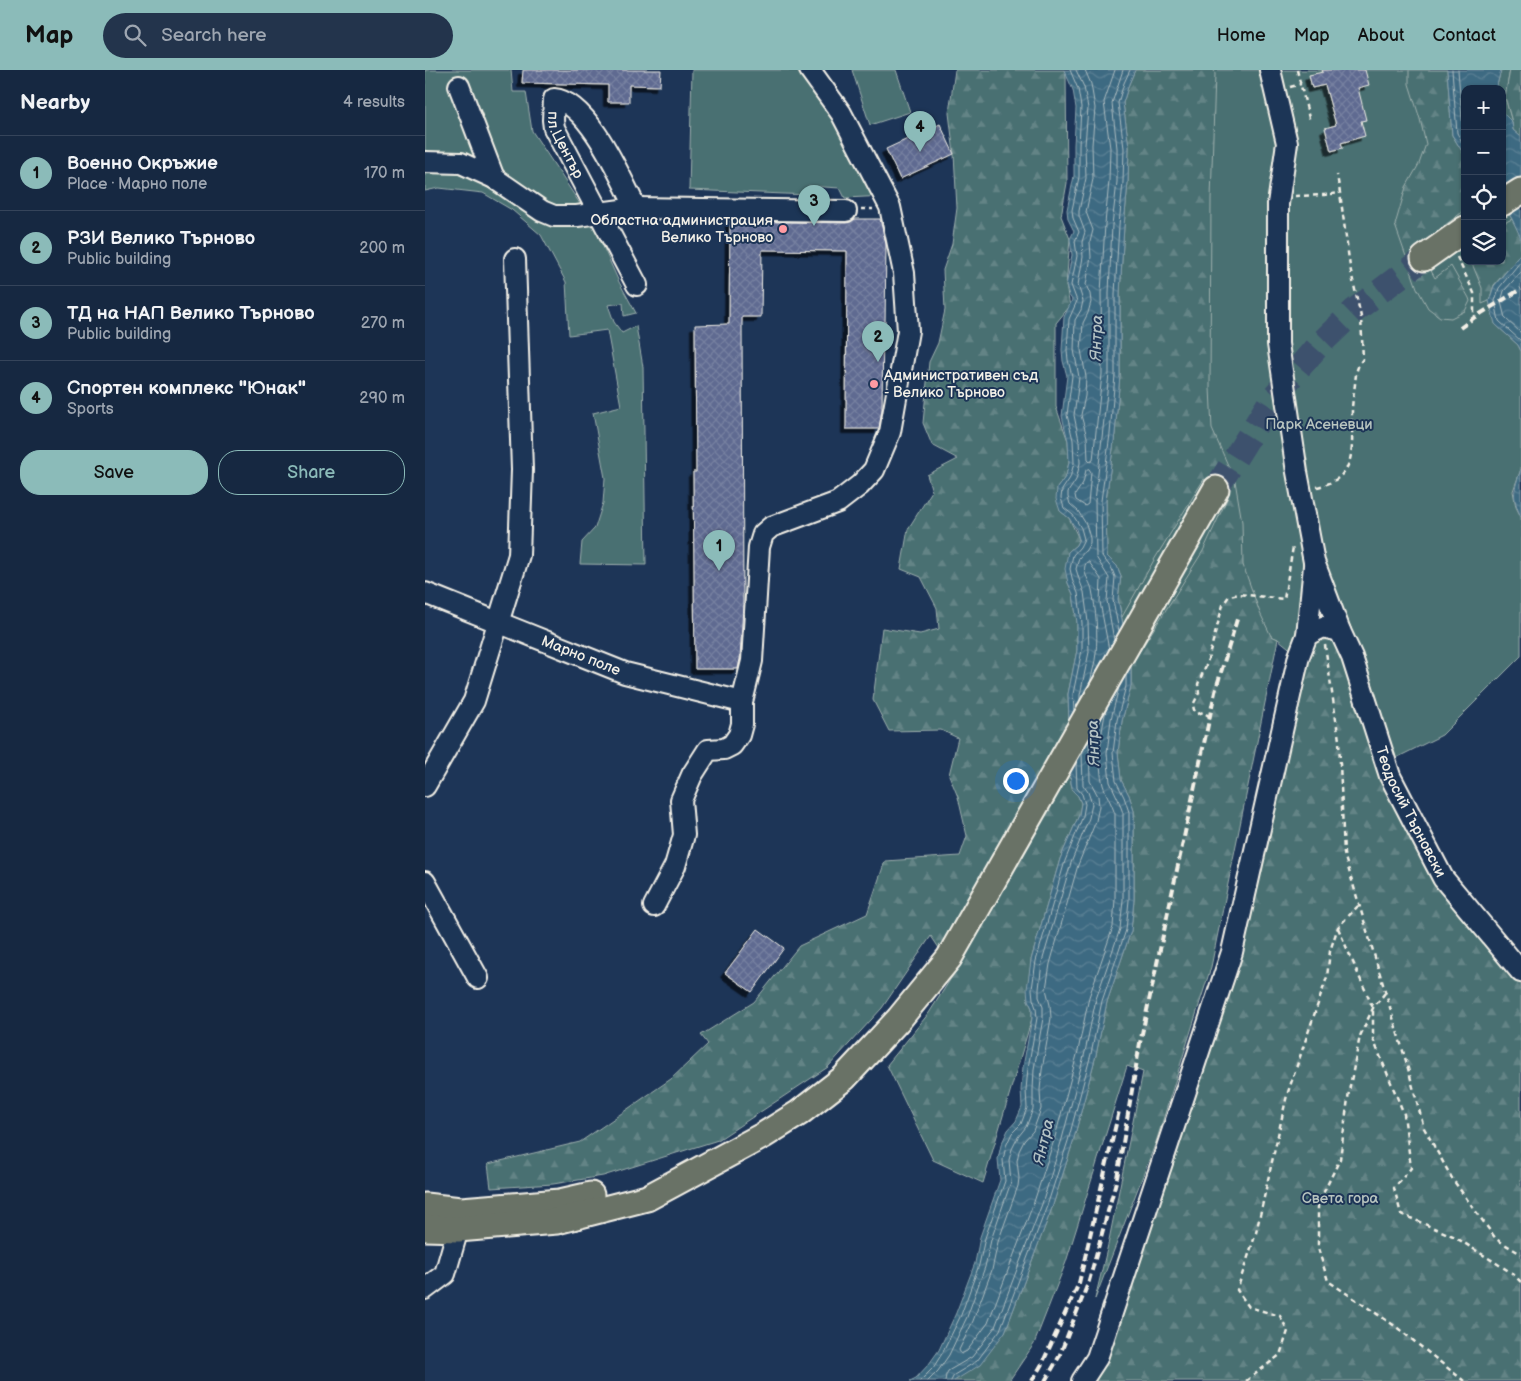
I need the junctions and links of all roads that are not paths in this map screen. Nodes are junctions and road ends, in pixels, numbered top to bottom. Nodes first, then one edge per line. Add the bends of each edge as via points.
1 (810, 70) edge
2 (1270, 70) edge
3 (459, 86) dead end
4 (425, 162) edge
5 (494, 178) junction
6 (1521, 190) edge
7 (1506, 200) edge
8 (636, 208) junction
9 (846, 211) road end
10 (600, 213) junction
11 (1459, 233) edge
12 (1423, 258) tunnel mouth
13 (515, 260) dead end
14 (637, 286) dead end
15 (1216, 489) tunnel mouth
16 (1314, 562) junction
17 (425, 593) edge
18 (499, 623) junction
19 (1323, 631) junction
20 (742, 702) junction
21 (425, 786) edge
22 (425, 882) edge
23 (654, 906) dead end
24 (1521, 972) edge
25 (478, 978) dead end
26 (725, 1155) junction
27 (426, 1222) edge
28 (458, 1229) junction
29 (425, 1289) edge
30 (1082, 1381) edge

1 - 20 street via 841,113 890,208 904,274 908,331 890,432 874,470 838,502 771,527 763,534 759,547 752,661
2 - 16 street via 1287,143 1278,204 1278,344
3 - 5 street
4 - 5 street via 461,164
5 - 10 street via 554,216
6 - 7 main road
8 - 9 street
8 - 10 street
8 - 10 street, пл.Център via 598,134 573,106 554,99 554,128
10 - 14 street, пл.Център
11 - 12 main road
13 - 18 street via 522,470 519,555
15 - 26 main road via 949,958 899,1019 844,1078 799,1113
16 - 19 street
16 - 19 street, Теодосий Търновски
17 - 18 street, Марно поле
18 - 20 street, Марно поле via 625,673
18 - 21 street via 474,701
19 - 24 street, Теодосий Търновски via 1352,657 1390,776 1443,878
19 - 30 street via 1299,656 1232,952 1097,1358
20 - 23 street via 739,735 732,745 724,749 708,750 681,800 684,835 675,866
22 - 25 street
26 - 27 main road via 633,1186 560,1202 461,1210
26 - 28 main road via 647,1198 557,1221
27 - 28 main road
28 - 29 street via 445,1274

